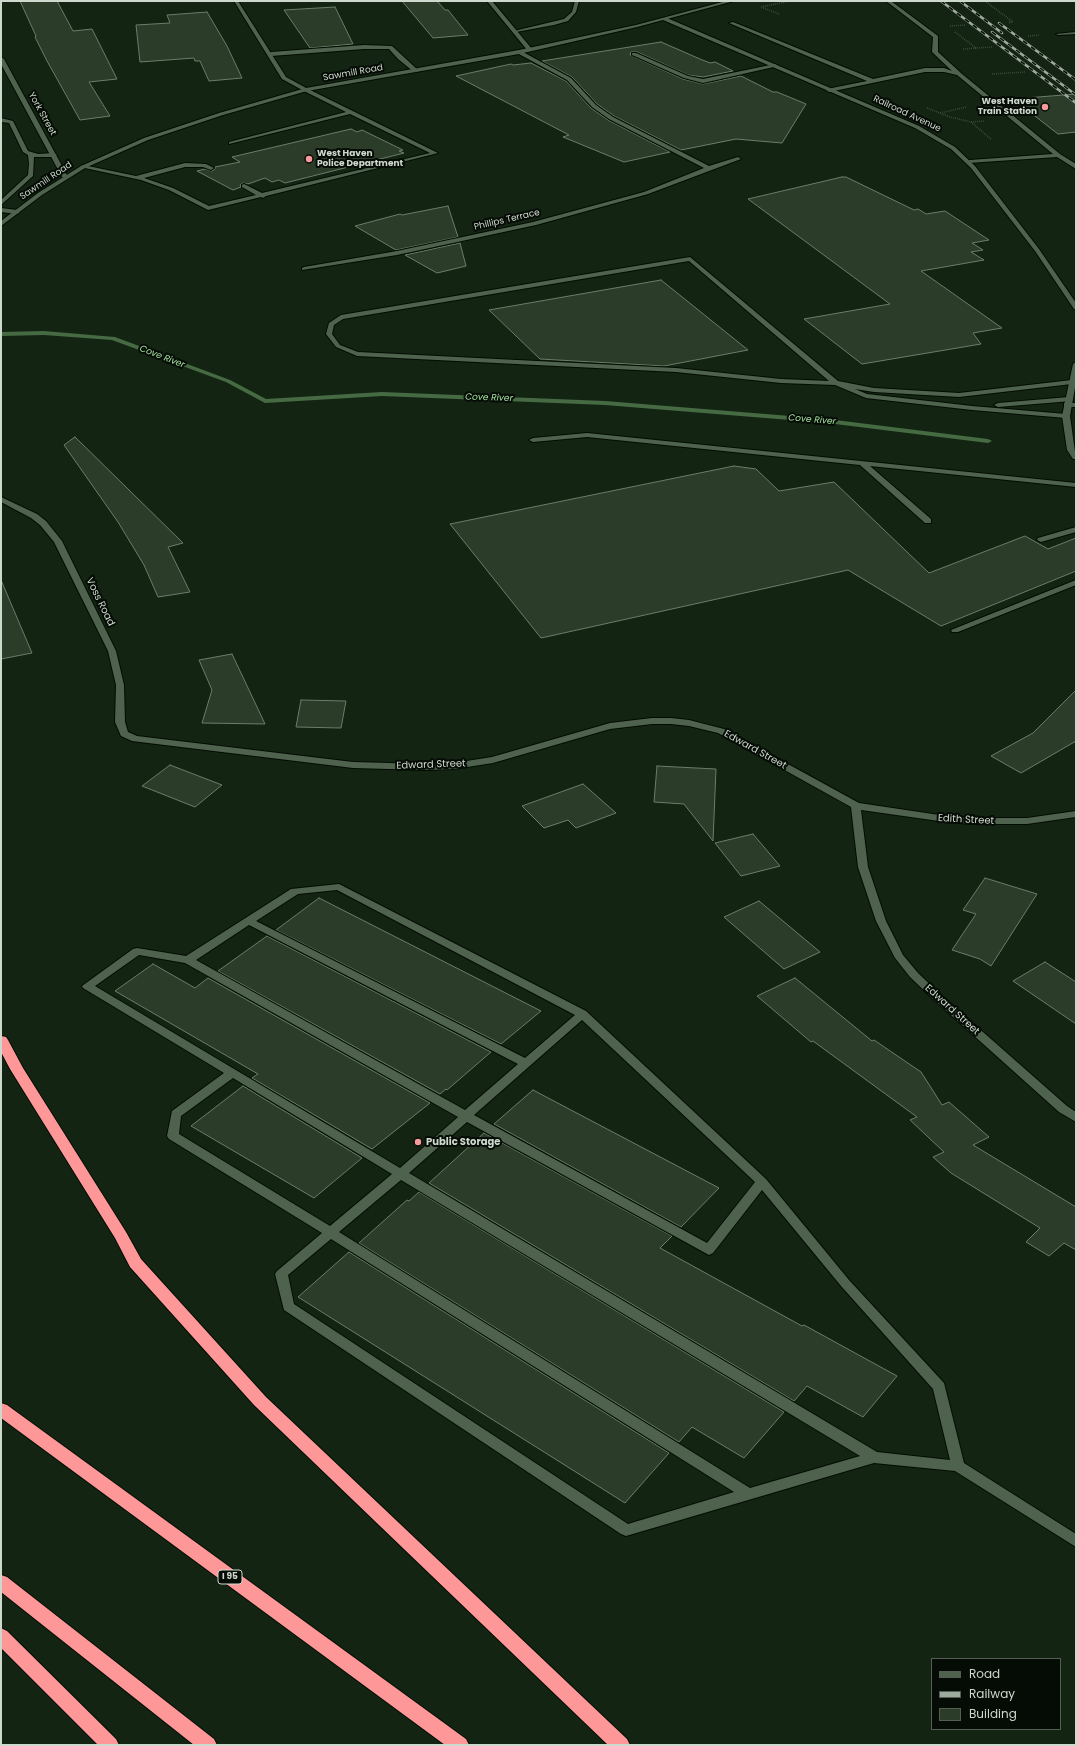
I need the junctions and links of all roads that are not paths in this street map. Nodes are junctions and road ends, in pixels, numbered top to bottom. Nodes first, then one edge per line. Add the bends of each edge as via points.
1 (236, 1) edge
2 (489, 1) edge
3 (576, 1) edge
4 (732, 1) edge
5 (888, 1) edge
6 (665, 19) junction
7 (731, 23) dead end
8 (516, 31) junction
9 (1076, 33) edge
10 (1058, 34) dead end
11 (530, 50) junction
12 (519, 52) junction
13 (271, 54) junction
14 (634, 54) dead end
15 (1, 59) edge
16 (774, 66) junction
17 (416, 71) junction
18 (960, 75) junction
19 (872, 81) junction
20 (306, 90) junction
21 (829, 90) junction
22 (351, 112) junction
23 (1, 120) edge
24 (231, 143) dead end
25 (31, 154) junction
26 (54, 155) junction
27 (1058, 155) junction
28 (738, 159) dead end
29 (970, 162) junction
30 (83, 167) junction
31 (1076, 167) edge
32 (210, 168) dead end
33 (709, 168) junction
34 (65, 177) junction
35 (136, 178) junction
36 (244, 186) dead end
37 (263, 196) junction
38 (1, 203) edge
39 (1, 210) edge
40 (17, 212) junction
41 (1, 224) edge
42 (304, 269) dead end
43 (1076, 308) edge
44 (1076, 364) edge
45 (1072, 382) junction
46 (836, 383) junction
47 (1068, 402) junction
48 (1076, 405) edge
49 (972, 408) junction
50 (1066, 416) junction
51 (533, 440) dead end
52 (1076, 457) edge
53 (863, 464) junction
54 (1076, 485) edge
55 (1, 498) edge
56 (928, 521) dead end
57 (1076, 529) edge
58 (1041, 540) dead end
59 (1076, 582) edge
60 (955, 630) dead end
61 (135, 739) joint
62 (856, 806) junction
63 (1076, 814) edge
64 (248, 921) junction
65 (188, 960) junction
66 (582, 1014) junction
67 (1, 1040) edge
68 (526, 1063) junction
69 (232, 1073) junction
70 (466, 1116) junction
71 (1076, 1118) edge
72 (400, 1174) junction
73 (762, 1182) junction
74 (330, 1232) junction
75 (1, 1409) edge
76 (874, 1456) junction
77 (958, 1466) junction
78 (748, 1494) junction
79 (1076, 1540) edge
80 (1, 1582) edge
81 (1, 1636) edge
82 (110, 1745) edge
83 (208, 1745) edge
84 (460, 1745) edge
85 (621, 1745) edge

1 - 13 street
2 - 8 street
3 - 8 street via 574,12 566,20
4 - 6 street, Sawmill Road
5 - 18 street via 936,38 935,52
6 - 11 street, Sawmill Road
6 - 16 street, Railroad Avenue
7 - 19 street
8 - 11 street
9 - 10 street
11 - 12 street, Sawmill Road
12 - 17 street, Sawmill Road
12 - 33 street via 569,78 594,106 611,118
13 - 17 street via 390,47
13 - 20 street via 284,78
14 - 16 street via 686,77 703,81
15 - 26 street, York Street
16 - 21 street, Railroad Avenue
17 - 20 street, Sawmill Road
18 - 19 street via 944,70 930,70
18 - 27 street
19 - 21 street
20 - 22 street
20 - 30 street, Sawmill Road via 182,126 140,141
21 - 29 street, Railroad Avenue via 934,136
22 - 24 street
22 - 37 street via 435,153
23 - 25 street via 11,122 26,152
25 - 26 street
25 - 38 street via 31,175
26 - 34 street, York Street
27 - 29 street
27 - 31 street
28 - 33 street, Phillips Terrace
29 - 43 street, Railroad Avenue via 1037,250
30 - 34 street, Sawmill Road
30 - 35 street
32 - 35 street via 204,165 185,165
33 - 42 street, Phillips Terrace via 646,193 534,224 397,253
34 - 40 street, Sawmill Road
35 - 37 street via 170,189 208,208
36 - 37 street
39 - 40 street
40 - 41 street, Sawmill Road
44 - 45 street
45 - 46 street via 959,395 874,390
45 - 47 street
46 - 46 street via 781,381 676,370 357,354 338,346 329,334 331,324 340,316 690,259
46 - 49 street via 866,396
47 - 48 street
47 - 49 street
47 - 50 street
49 - 50 street
50 - 52 street via 1071,450
51 - 53 street via 587,435
53 - 54 street
53 - 56 street
55 - 61 street, Voss Road via 34,516 58,541 112,651 120,685 120,722 124,734
57 - 58 street
59 - 60 street
61 - 62 street, Edward Street via 353,765 432,767 493,760 610,726 671,721 706,727 733,737
62 - 63 street, Edith Street via 932,818 973,821 1027,821
62 - 71 street, Edward Street via 863,867 881,921 899,956 937,997
64 - 65 street
64 - 66 street via 295,891 339,887
64 - 68 street
65 - 69 street via 137,951 87,986
65 - 70 street
66 - 68 street
66 - 73 street
67 - 85 highway via 135,1263 260,1400
68 - 70 street
69 - 72 street
69 - 74 street via 176,1114 173,1136
70 - 72 street
70 - 73 street via 709,1250
72 - 74 street
72 - 76 street
73 - 77 street via 845,1283 939,1388
74 - 78 street
74 - 78 street via 281,1274 288,1307 626,1530
75 - 84 highway, I 95
76 - 77 street
76 - 78 street
77 - 79 street
80 - 83 highway
81 - 82 highway

